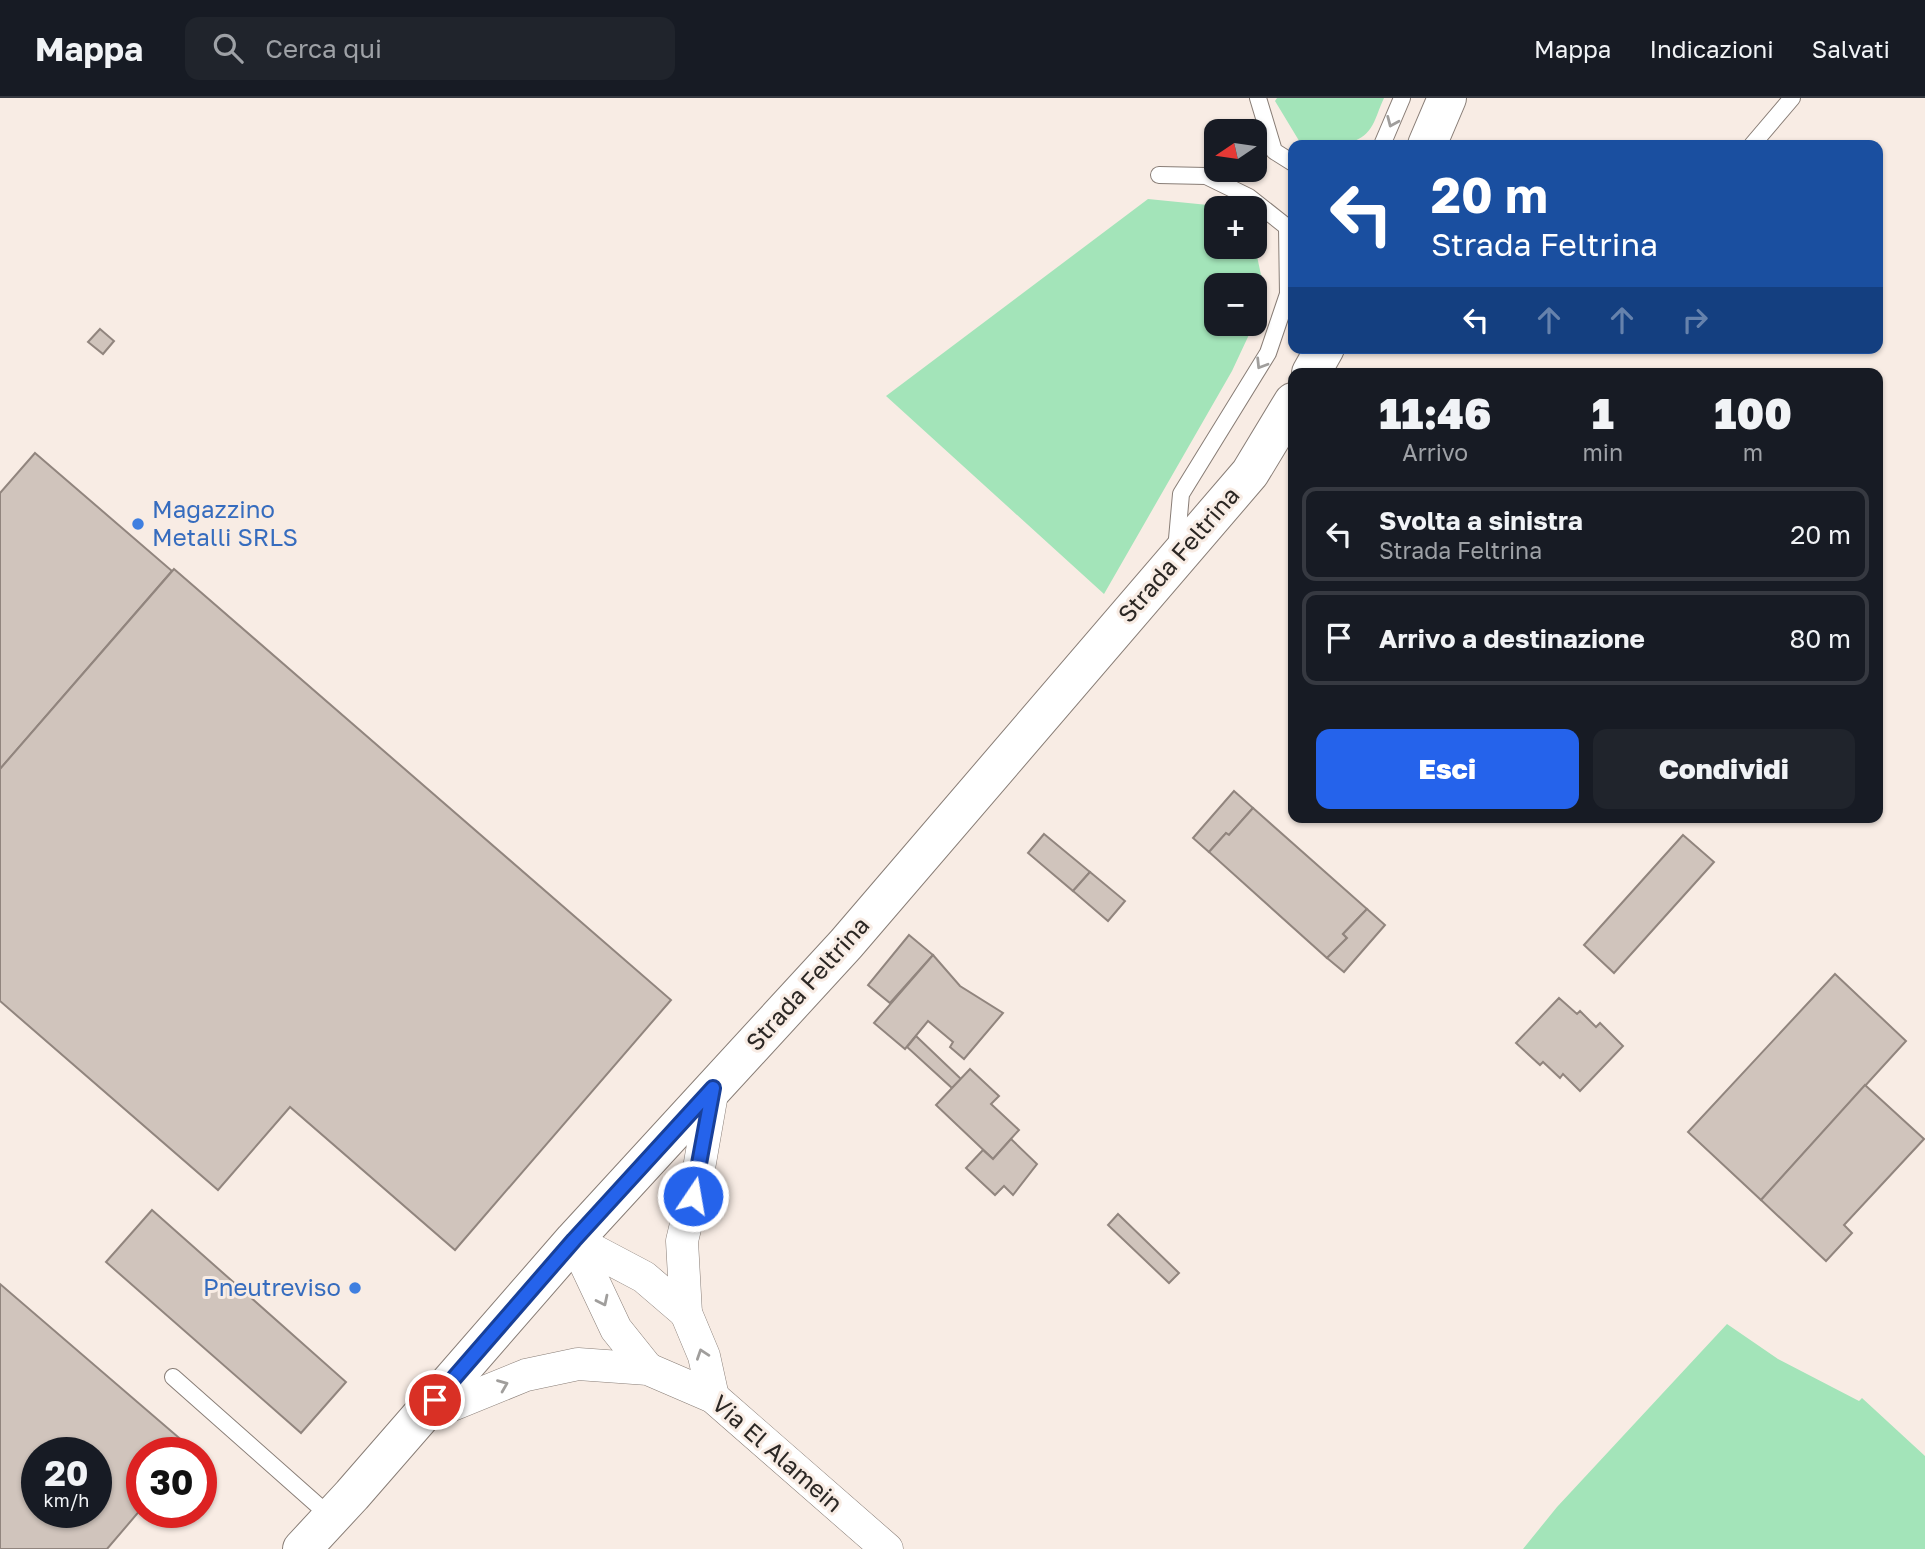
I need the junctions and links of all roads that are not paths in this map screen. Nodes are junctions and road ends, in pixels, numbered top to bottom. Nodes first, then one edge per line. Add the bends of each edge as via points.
1 (1258, 98) edge
2 (1402, 98) edge
3 (1447, 98) edge
4 (1792, 98) edge
5 (1384, 140) edge
6 (1429, 140) edge
7 (1756, 140) edge
8 (1288, 160) edge
9 (1158, 176) dead end
10 (1288, 226) edge
11 (1288, 295) edge
12 (1288, 410) edge
13 (1175, 561) junction
14 (713, 1088) junction
15 (574, 1240) junction
16 (686, 1313) junction
17 (648, 1369) junction
18 (173, 1377) dead end
19 (713, 1397) junction
20 (418, 1420) junction
21 (331, 1517) junction
22 (302, 1549) edge
23 (887, 1549) edge

1 - 8 lane via 1274,150
2 -> 5 lane
3 - 6 main road
4 - 7 lane
9 - 10 lane via 1206,176 1249,197
11 -> 13 lane via 1268,353 1181,494
12 - 13 main road, Strada Feltrina via 1250,473
13 - 14 main road, Strada Feltrina via 846,944
14 - 15 main road, Strada Feltrina
14 - 16 street via 682,1241
15 - 16 street via 644,1278
15 -> 17 street via 616,1329
15 - 20 main road, Strada Feltrina
19 -> 16 street via 704,1356
17 - 19 street, Via El Alamein
20 -> 17 street, Via El Alamein via 526,1376 578,1364
18 - 21 lane
19 - 23 street, Via El Alamein
20 - 21 main road, Strada Feltrina
21 - 22 main road, Strada Feltrina

